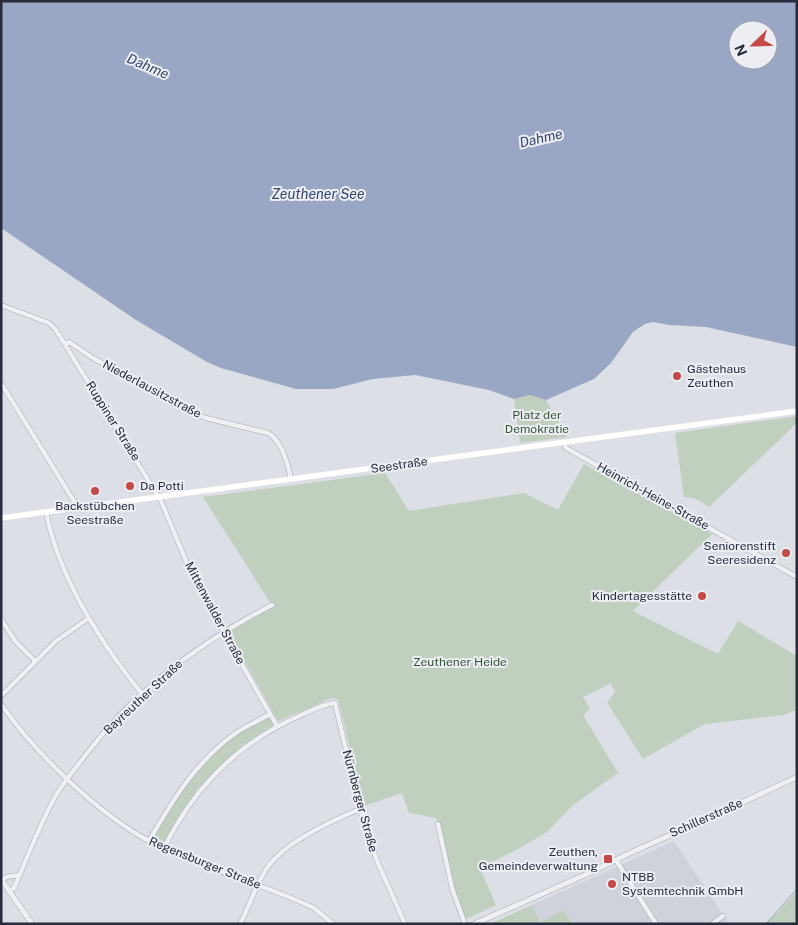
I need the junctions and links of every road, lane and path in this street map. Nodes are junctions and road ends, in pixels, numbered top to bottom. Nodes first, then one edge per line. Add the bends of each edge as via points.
1 (1, 305) edge
2 (66, 344) junction
3 (1, 383) edge
4 (797, 411) edge
5 (564, 443) junction
6 (291, 479) junction
7 (159, 497) junction
8 (76, 508) junction
9 (46, 512) junction
10 (1, 518) edge
11 (797, 577) edge
12 (272, 606) dead end
13 (89, 618) junction
14 (1, 619) edge
15 (224, 632) junction
16 (35, 662) junction
17 (142, 694) junction
18 (1, 696) edge
19 (1, 704) edge
20 (270, 714) junction
21 (277, 726) junction
22 (797, 777) edge
23 (67, 778) junction
24 (360, 809) junction
25 (438, 824) dead end
26 (149, 841) junction
27 (164, 848) junction
28 (616, 860) junction
29 (19, 875) junction
30 (2, 879) edge
31 (257, 885) junction
32 (4, 887) edge
33 (10, 891) junction
34 (723, 916) dead end
35 (32, 924) edge
36 (240, 924) edge
37 (334, 924) edge
38 (406, 924) edge
39 (465, 924) edge
40 (474, 924) edge
41 (656, 924) edge
42 (712, 924) edge

1 - 2 street, Niederlausitzstraße via 49,323
2 - 6 street, Niederlausitzstraße via 69,342 189,412 274,437
2 - 7 street, Ruppiner Straße
3 - 8 street
4 - 5 main road, Seestraße
5 - 6 main road, Seestraße
5 - 11 street, Heinrich-Heine-Straße via 566,448
6 - 7 main road, Seestraße
7 - 8 main road, Seestraße
7 - 15 street, Mittenwalder Straße via 194,580
8 - 9 main road, Seestraße
9 - 10 main road, Seestraße
9 - 13 street via 66,572
12 - 15 street, Bayreuther Straße
13 - 16 street via 56,641
13 - 17 street
14 - 16 street via 15,641
15 - 17 street, Bayreuther Straße via 187,656
15 - 20 street, Mittenwalder Straße
16 - 18 street
17 - 23 street, Bayreuther Straße via 106,729
19 - 23 street, Regensburger Straße
20 - 21 street, Mittenwalder Straße
20 - 26 street via 233,735 205,760 182,786
21 - 24 street, Nürnberger Straße via 335,703
21 - 27 street via 217,771 198,792
22 - 28 street, Schillerstraße
23 - 26 street, Regensburger Straße
23 - 29 street, Bayreuther Straße
24 - 31 street via 291,845 269,866
24 - 38 street, Nürnberger Straße via 377,861
25 - 39 street via 452,888
26 - 27 street, Regensburger Straße
27 - 31 street, Regensburger Straße
28 - 40 street, Schillerstraße
28 - 41 street
29 - 30 street
29 - 33 street, Bayreuther Straße
30 - 32 street
31 - 36 street
31 - 37 street, Regensburger Straße via 314,908
32 - 33 street
33 - 35 street
34 - 42 street

